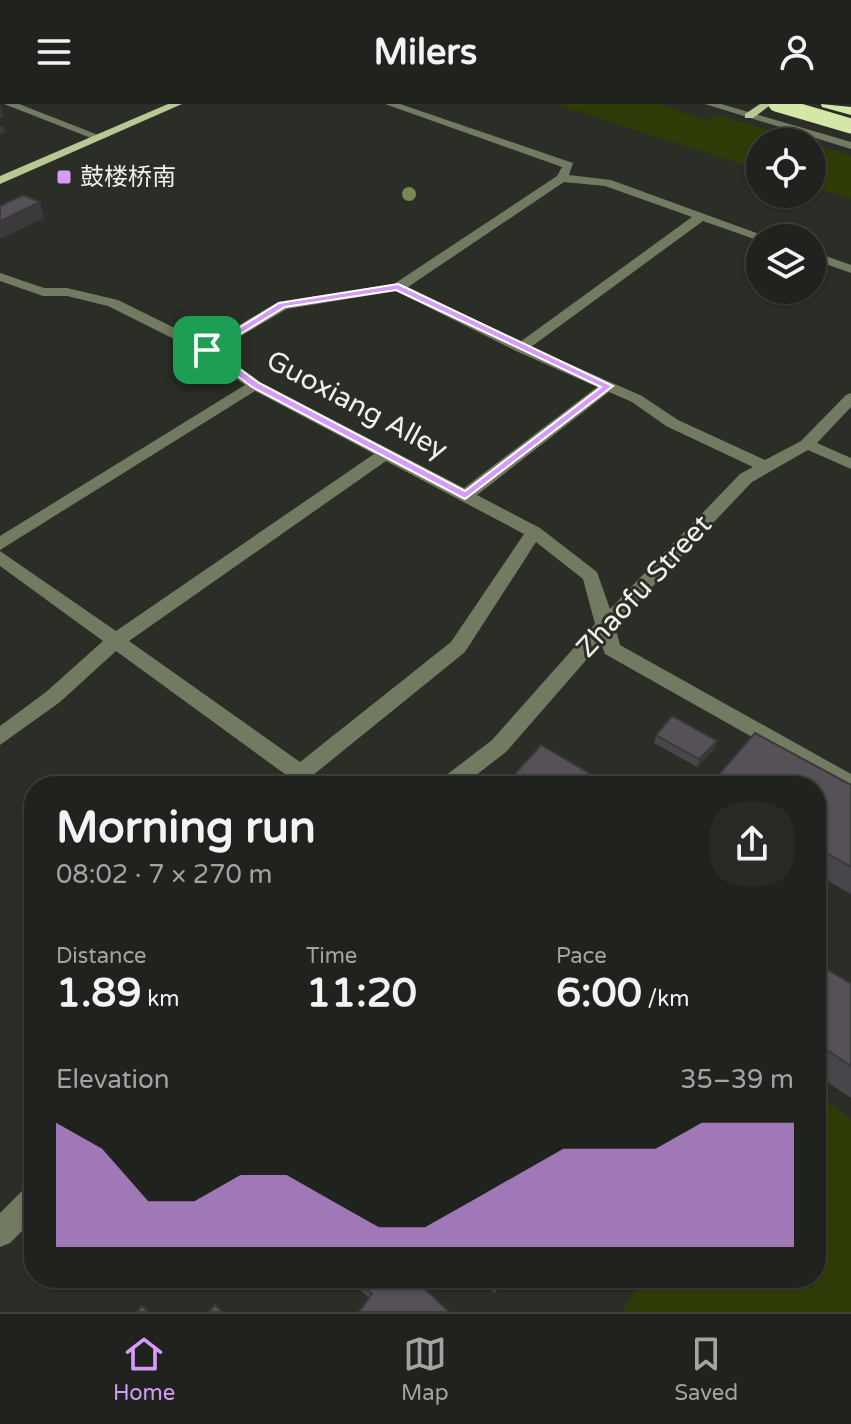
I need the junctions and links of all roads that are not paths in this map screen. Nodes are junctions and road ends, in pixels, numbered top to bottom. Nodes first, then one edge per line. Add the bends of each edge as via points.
1 (9, 104) edge
2 (177, 104) edge
3 (390, 104) edge
4 (710, 104) edge
5 (767, 104) edge
6 (776, 104) edge
7 (799, 104) edge
8 (827, 104) edge
9 (851, 113) edge
10 (749, 116) junction
11 (773, 122) junction
12 (851, 126) edge
13 (793, 128) edge
14 (826, 134) edge
15 (100, 138) junction
16 (826, 138) edge
17 (851, 146) edge
18 (562, 178) junction
19 (0, 180) edge
20 (702, 216) junction
21 (746, 232) edge
22 (826, 260) edge
23 (851, 269) edge
24 (0, 277) edge
25 (398, 287) junction
26 (521, 348) junction
27 (207, 350) junction
28 (255, 385) junction
29 (608, 386) junction
30 (851, 398) edge
31 (807, 444) junction
32 (387, 453) junction
33 (851, 464) edge
34 (766, 467) junction
35 (465, 496) junction
36 (534, 532) junction
37 (0, 544) edge
38 (0, 557) edge
39 (606, 624) junction
40 (115, 641) junction
41 (0, 737) edge
42 (460, 776) edge
43 (851, 784) edge
44 (24, 1209) edge
45 (0, 1233) edge

1 - 15 street
2 - 15 main road
3 - 18 street via 569,165
4 - 10 street
5 - 10 main road
6 - 12 highway, bridge
7 - 11 street
8 - 9 highway
9 - 14 street
10 - 11 street
11 - 13 street
15 - 19 main road
16 - 17 street
18 - 20 street via 607,183
18 - 25 street
20 - 21 street
20 - 26 street
22 - 23 street
24 - 27 street, Guoxiang Alley via 43,292 113,303
25 - 26 street
25 - 27 street via 283,305
26 - 29 street
27 - 28 street, Guoxiang Alley
28 - 32 street, Guoxiang Alley
28 - 37 street
29 - 34 street
29 - 35 street
30 - 31 street, Zhaofu Street
31 - 33 street
31 - 34 street, Zhaofu Street
32 - 35 street, Guoxiang Alley
32 - 40 street
34 - 39 street, Zhaofu Street via 746,478
35 - 36 street, Guoxiang Alley
36 - 39 street, Guoxiang Alley via 591,576
36 - 40 street via 458,647 300,774
38 - 40 street
39 - 42 street, Zhaofu Street via 499,746
39 - 43 street, Guoxiang Alley via 612,649
40 - 41 street
44 - 45 street

